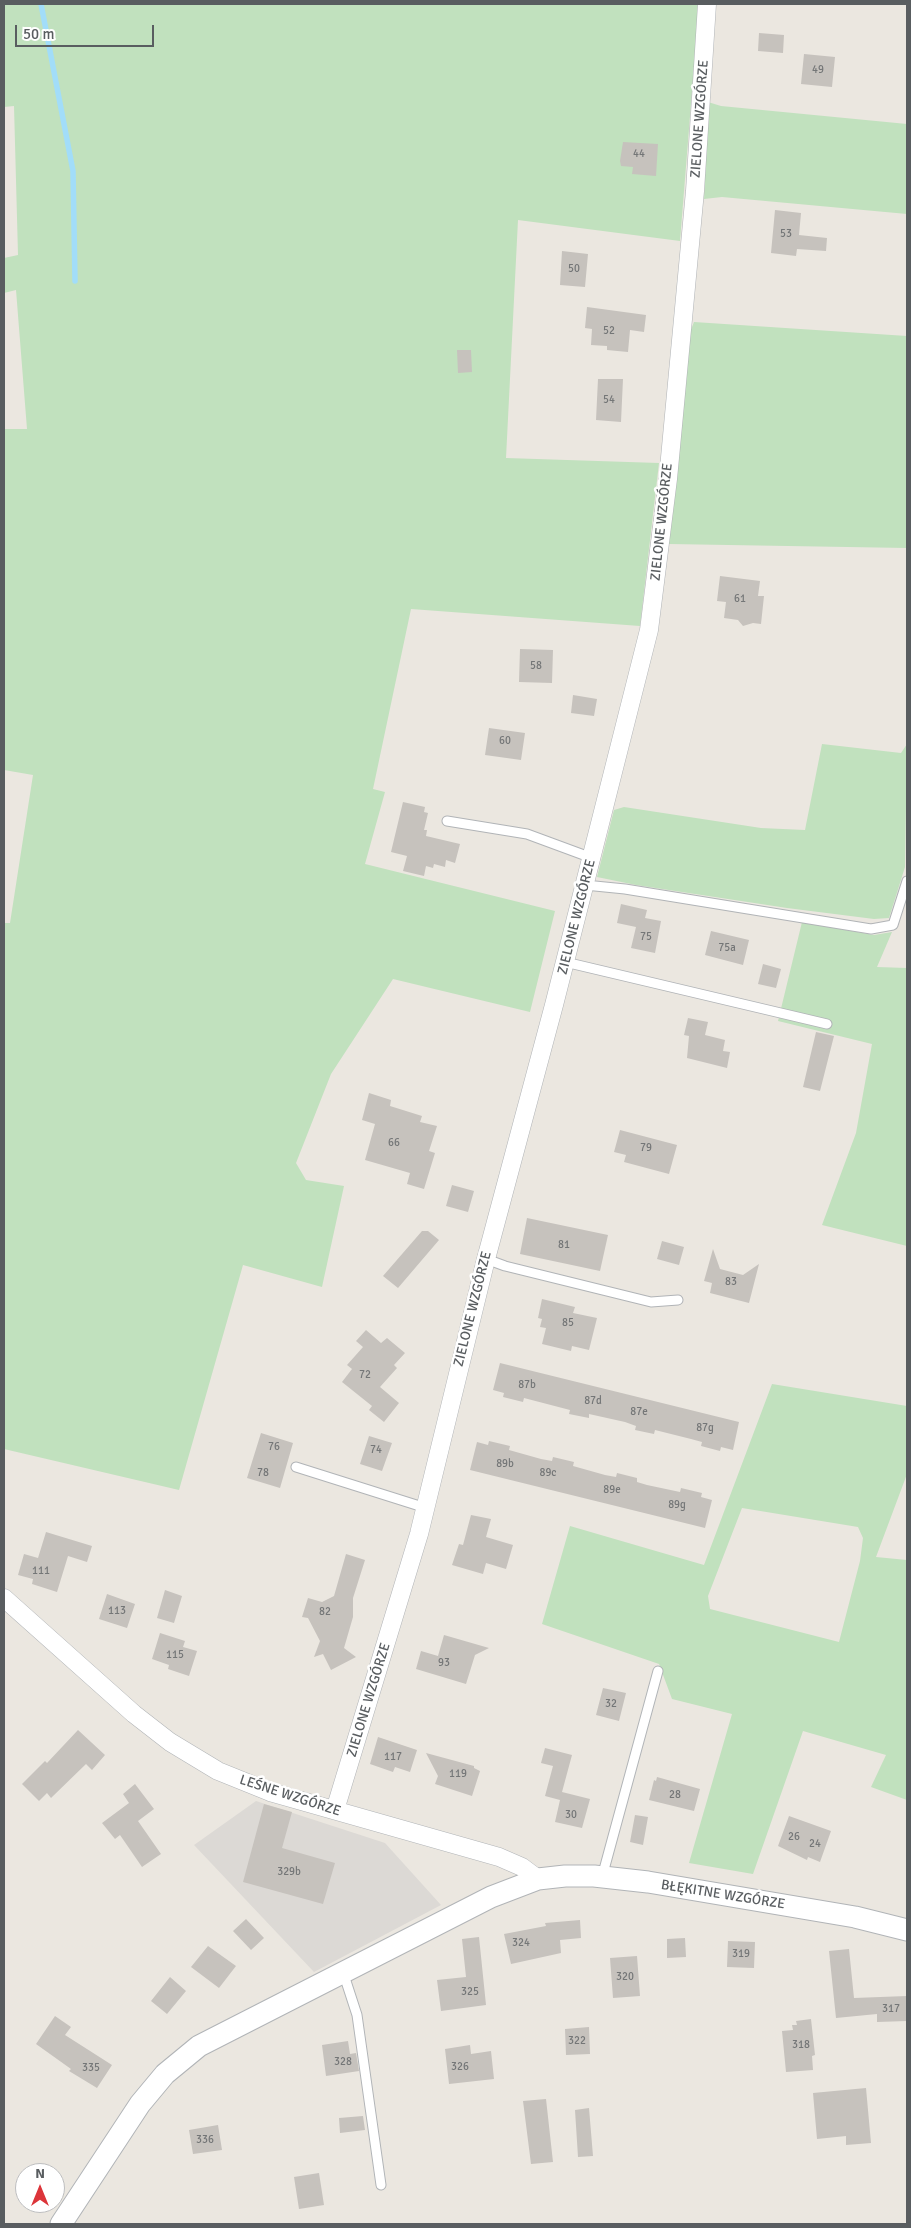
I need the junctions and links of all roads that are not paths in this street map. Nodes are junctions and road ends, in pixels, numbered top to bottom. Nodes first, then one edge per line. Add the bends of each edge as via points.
1 (707, 4) edge
2 (447, 821) dead end
3 (592, 858) junction
4 (907, 881) edge
5 (585, 885) junction
6 (565, 962) junction
7 (826, 1024) dead end
8 (486, 1259) junction
9 (678, 1300) dead end
10 (296, 1467) dead end
11 (426, 1508) junction
12 (4, 1598) edge
13 (658, 1671) dead end
14 (335, 1810) junction
15 (602, 1877) junction
16 (538, 1879) junction
17 (907, 1930) edge
18 (343, 1971) junction
19 (381, 2185) dead end
20 (61, 2224) edge

1 - 3 street, ZIELONE WZGÓRZE via 695,191 658,568 649,630
2 - 3 lane via 527,834
3 - 5 street, ZIELONE WZGÓRZE
4 - 5 lane via 893,925 871,930
5 - 6 street, ZIELONE WZGÓRZE
6 - 7 lane
6 - 8 street, ZIELONE WZGÓRZE
8 - 9 lane via 651,1302
8 - 11 street, ZIELONE WZGÓRZE
10 - 11 lane
11 - 14 street, ZIELONE WZGÓRZE
12 - 14 street, LEŚNE WZGÓRZE via 170,1742 218,1771 270,1792
13 - 15 lane
14 - 16 street, LEŚNE WZGÓRZE via 499,1856
15 - 16 street, BŁĘKITNE WZGÓRZE
15 - 17 street, BŁĘKITNE WZGÓRZE via 778,1903
16 - 18 street, BŁĘKITNE WZGÓRZE via 490,1897
18 - 19 lane via 357,2015
18 - 20 street, BŁĘKITNE WZGÓRZE via 199,2046 165,2074 140,2104

